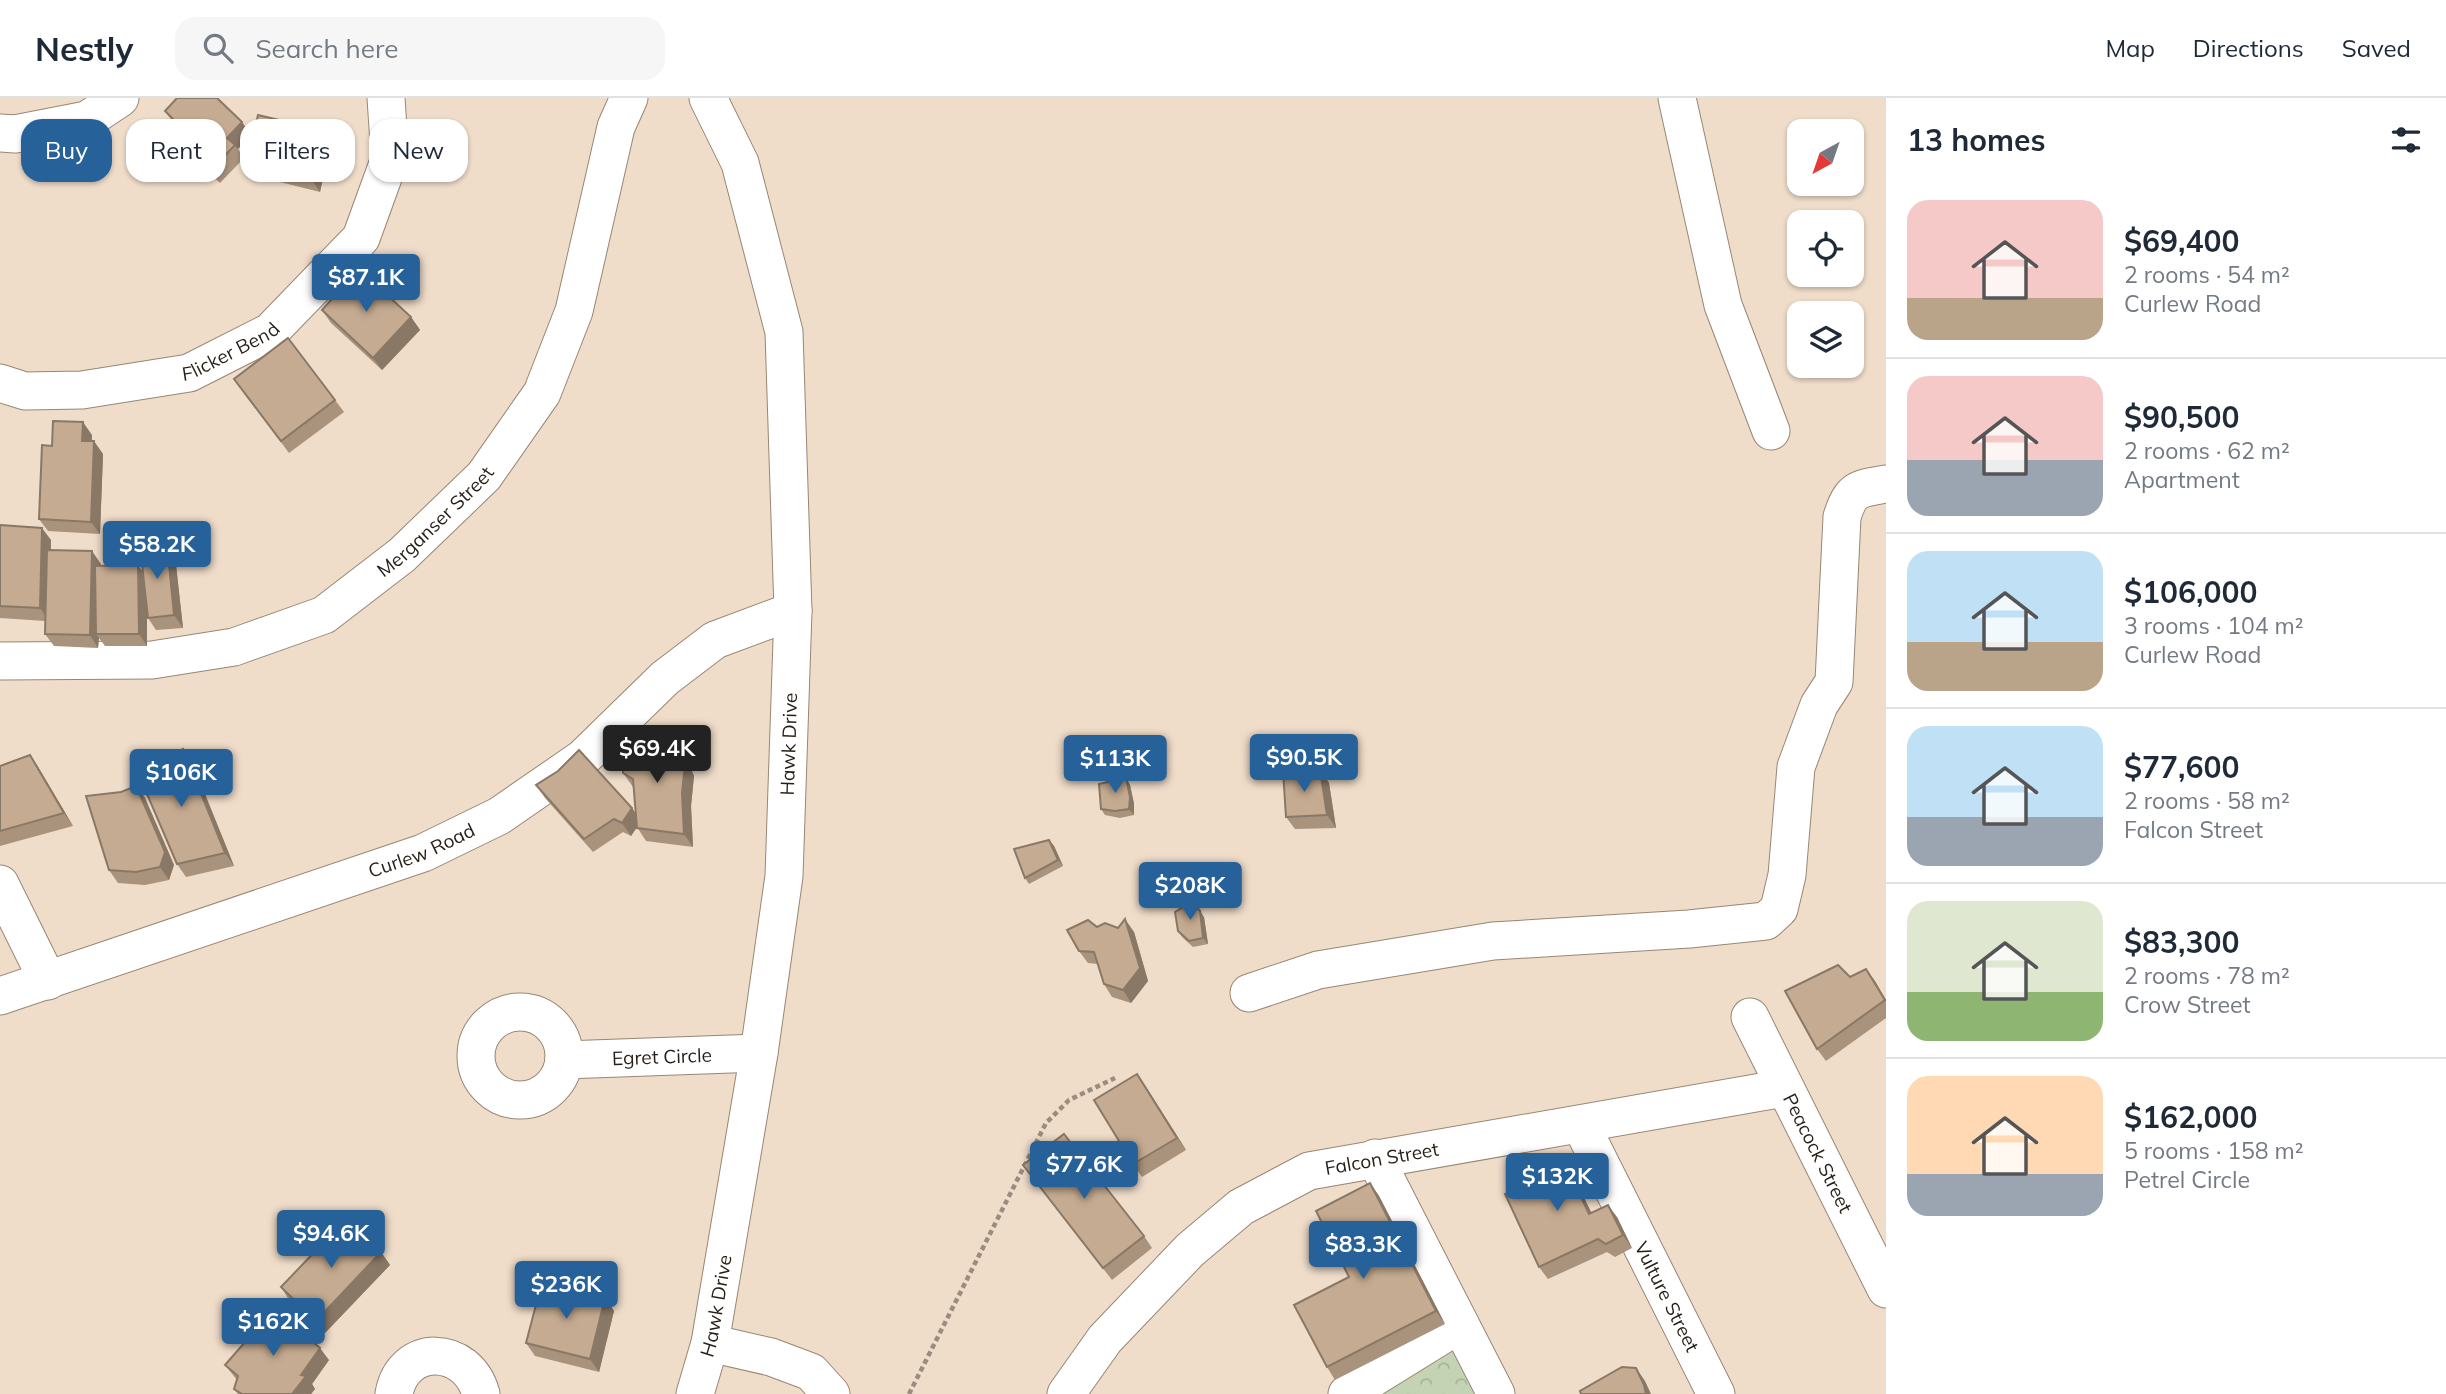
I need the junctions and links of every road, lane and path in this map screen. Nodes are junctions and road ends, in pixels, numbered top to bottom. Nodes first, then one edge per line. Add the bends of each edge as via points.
1 (120, 98) edge
2 (386, 98) edge
3 (629, 98) edge
4 (708, 98) edge
5 (1678, 98) edge
6 (0, 133) edge
7 (0, 383) edge
8 (1771, 431) dead end
9 (1886, 484) edge
10 (793, 611) junction
11 (0, 661) edge
12 (0, 884) edge
13 (48, 981) junction
14 (1249, 993) dead end
15 (0, 996) edge
16 (1751, 1017) dead end
17 (759, 1053) junction
18 (564, 1060) dead end
19 (1115, 1078) dead end
20 (1784, 1088) junction
21 (1581, 1125) junction
22 (1375, 1158) junction
23 (1886, 1289) edge
24 (1460, 1324) junction
25 (710, 1343) junction
26 (703, 1392) edge
27 (394, 1394) edge
28 (481, 1394) edge
29 (831, 1394) edge
30 (909, 1394) edge
31 (1066, 1394) edge
32 (1347, 1394) edge
33 (1496, 1394) edge
34 (1717, 1394) edge

1 - 6 street via 87,120
2 - 7 street, Flicker Bend via 390,158 361,238 270,332 189,373 82,390 25,391
3 - 11 street, Merganser Street via 616,127 574,310 542,393 484,476 402,555 324,615 234,647 152,660
4 - 10 street, Hawk Drive via 740,163 784,332
5 - 8 street via 1723,304
9 - 14 street via 1860,489 1848,497 1842,517 1834,682 1819,705 1796,767 1787,875 1779,909 1766,921 1493,941 1318,970
10 - 13 street, Curlew Road via 715,640 665,678 583,758 499,816 423,853
10 - 17 street, Hawk Drive via 784,876
12 - 13 street
13 - 15 street, Curlew Road
16 - 20 street, Peacock Street
17 - 18 street, Egret Circle
17 - 25 street, Hawk Drive
19 - 30 path via 1069,1100 1046,1123
20 - 21 street, Falcon Street
20 - 23 street, Peacock Street
21 - 22 street, Falcon Street
21 - 34 street, Vulture Street
22 - 24 street
22 - 31 street, Falcon Street via 1309,1171 1241,1208 1190,1250 1105,1339
24 - 32 street
24 - 33 street
25 - 26 street, Hawk Drive
25 - 29 street via 811,1372
27 - 28 street via 399,1377 410,1365 438,1356 466,1367

